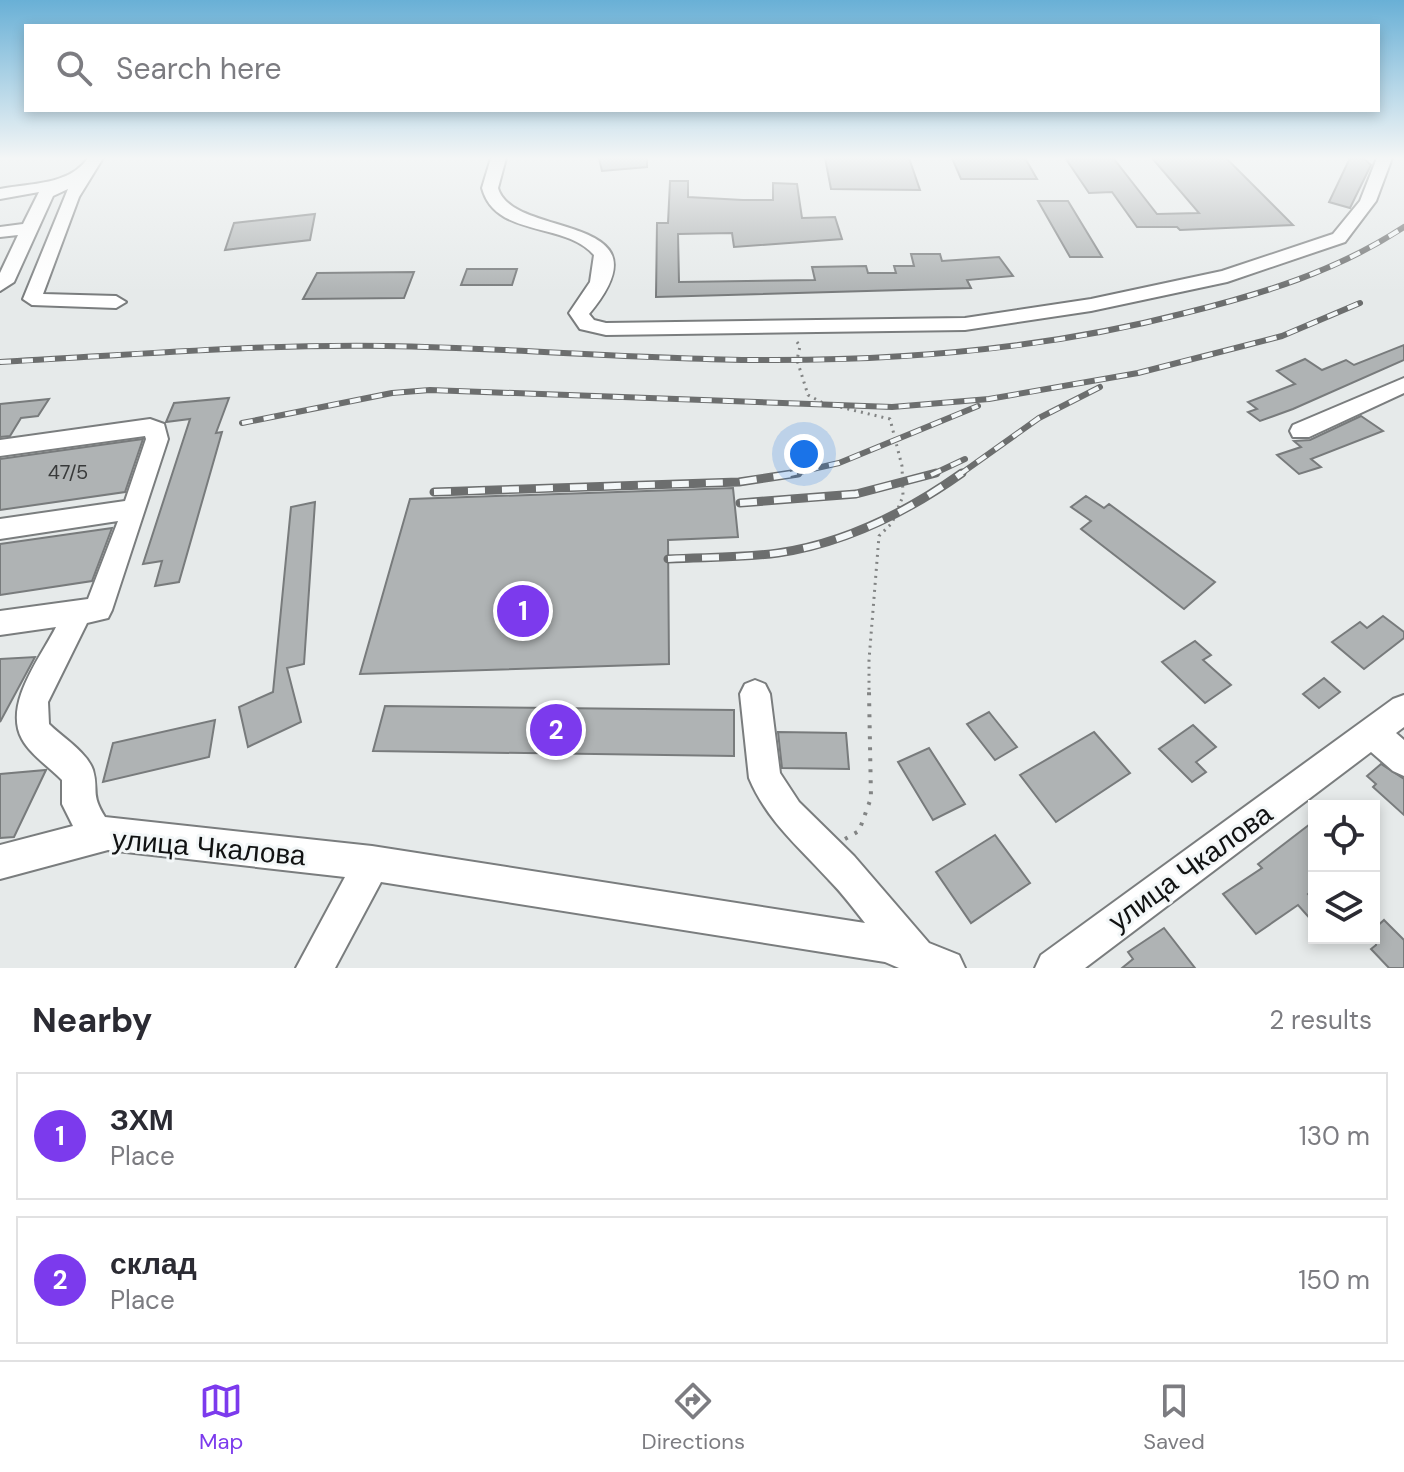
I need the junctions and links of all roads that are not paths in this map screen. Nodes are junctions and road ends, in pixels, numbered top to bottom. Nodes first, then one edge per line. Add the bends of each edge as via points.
1 (41, 203) edge
2 (69, 203) edge
3 (497, 203) edge
4 (1365, 203) edge
5 (30, 228) junction
6 (0, 232) edge
7 (0, 285) edge
8 (116, 302) dead end
9 (1404, 385) edge
10 (1301, 431) dead end
11 (0, 448) edge
12 (135, 509) junction
13 (0, 529) edge
14 (78, 613) junction
15 (0, 623) edge
16 (755, 694) dead end
17 (1404, 709) edge
18 (1372, 733) junction
19 (1404, 760) edge
20 (98, 836) junction
21 (0, 862) edge
22 (372, 863) junction
23 (931, 962) edge
24 (315, 968) edge
25 (1054, 968) edge

1 - 5 street
2 - 8 street via 32,299
3 - 4 street via 523,219 583,237 602,249 606,260 596,292 579,313 587,325 606,329 965,324 1091,305 1227,276 1339,238
5 - 6 street
5 - 7 street
9 - 10 street
11 - 12 street via 150,427 157,439
12 - 13 street
12 - 14 street via 98,610
14 - 15 street
14 - 20 street via 33,701 34,731 78,773 78,804
16 - 23 street via 765,778 787,814
17 - 18 street, улица Чкалова
18 - 19 street
18 - 25 street, улица Чкалова
20 - 21 street, улица Чкалова
20 - 22 street, улица Чкалова
22 - 23 street, улица Чкалова via 885,944
22 - 24 street

